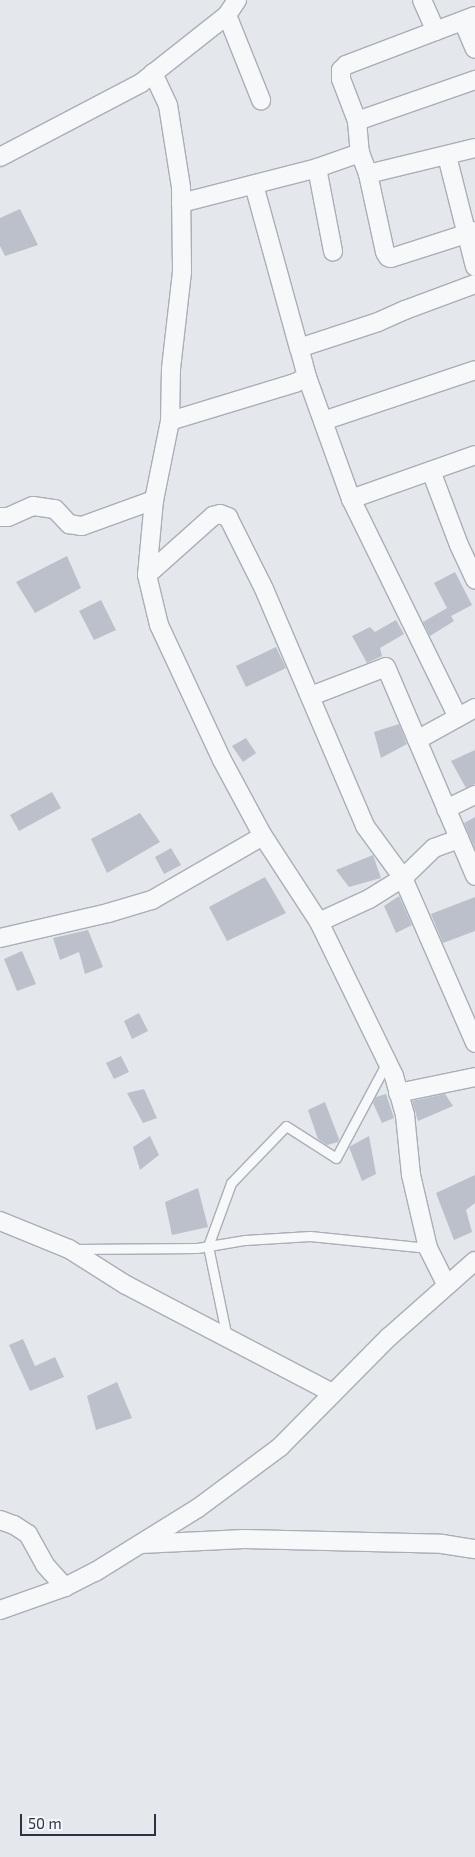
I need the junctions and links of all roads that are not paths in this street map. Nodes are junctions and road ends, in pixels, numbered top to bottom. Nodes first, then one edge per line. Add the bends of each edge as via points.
1 (237, 0) edge
2 (422, 0) edge
3 (227, 15) junction
4 (469, 18) edge
5 (436, 31) junction
6 (475, 50) edge
7 (153, 73) junction
8 (475, 80) edge
9 (261, 100) dead end
10 (357, 121) junction
11 (475, 148) edge
12 (360, 153) junction
13 (447, 156) junction
14 (0, 157) edge
15 (317, 168) junction
16 (368, 174) junction
17 (254, 185) junction
18 (181, 203) junction
19 (470, 232) edge
20 (333, 251) dead end
21 (475, 267) edge
22 (475, 284) edge
23 (299, 348) junction
24 (475, 370) edge
25 (307, 377) junction
26 (170, 421) junction
27 (323, 421) junction
28 (475, 455) edge
29 (431, 471) junction
30 (351, 499) junction
31 (154, 500) junction
32 (0, 516) edge
33 (147, 575) junction
34 (475, 580) edge
35 (311, 696) junction
36 (475, 708) edge
37 (458, 717) junction
38 (417, 740) junction
39 (475, 795) edge
40 (446, 809) junction
41 (263, 836) junction
42 (459, 839) junction
43 (475, 876) edge
44 (403, 878) junction
45 (319, 922) junction
46 (0, 938) edge
47 (475, 1043) edge
48 (387, 1062) junction
49 (475, 1077) edge
50 (398, 1093) junction
51 (0, 1221) edge
52 (208, 1246) junction
53 (428, 1248) junction
54 (70, 1249) junction
55 (475, 1261) edge
56 (447, 1286) junction
57 (227, 1338) junction
58 (333, 1393) junction
59 (0, 1520) edge
60 (140, 1544) junction
61 (475, 1549) edge
62 (65, 1587) junction
63 (0, 1610) edge

1 - 3 street
2 - 5 street
3 - 7 street
3 - 9 street
4 - 5 street
4 - 6 street
5 - 10 street via 346,65 341,70 341,79
7 - 14 street via 141,83
7 - 18 street via 168,105
8 - 10 street
10 - 12 street
11 - 13 street
12 - 15 street
12 - 16 street
13 - 16 street
13 - 19 street
15 - 17 street
15 - 20 street
16 - 19 street via 385,252 391,258
17 - 18 street
17 - 23 street
18 - 26 street via 182,272 171,370
19 - 21 street
22 - 23 street via 378,322
23 - 25 street
24 - 27 street
25 - 26 street via 245,400
25 - 27 street
26 - 31 street
27 - 30 street
28 - 29 street
29 - 30 street
29 - 34 street
30 - 37 street
31 - 32 street via 82,526 69,524 55,510 33,506 8,517
31 - 33 street
33 - 35 street via 213,516 228,517
33 - 41 street via 159,625 222,760
35 - 38 street via 386,667
35 - 44 street via 365,826
36 - 37 street
37 - 38 street
38 - 40 street
39 - 40 street
40 - 42 street
41 - 45 street
41 - 46 street via 152,900
42 - 43 street
42 - 44 street via 434,848
44 - 45 street via 370,899
44 - 47 street
45 - 48 street
48 - 50 street
48 - 52 lane via 336,1158 286,1126 231,1183
49 - 50 street
50 - 53 street via 405,1115 411,1175
51 - 54 street
52 - 53 lane via 310,1236
52 - 54 lane
52 - 57 lane
53 - 56 street
54 - 57 street via 126,1285
55 - 56 street
56 - 58 street via 389,1337
57 - 58 street
58 - 60 street via 280,1447 198,1508
59 - 62 street via 28,1534 45,1565
60 - 61 street via 244,1539 442,1544
60 - 62 street
62 - 63 street

